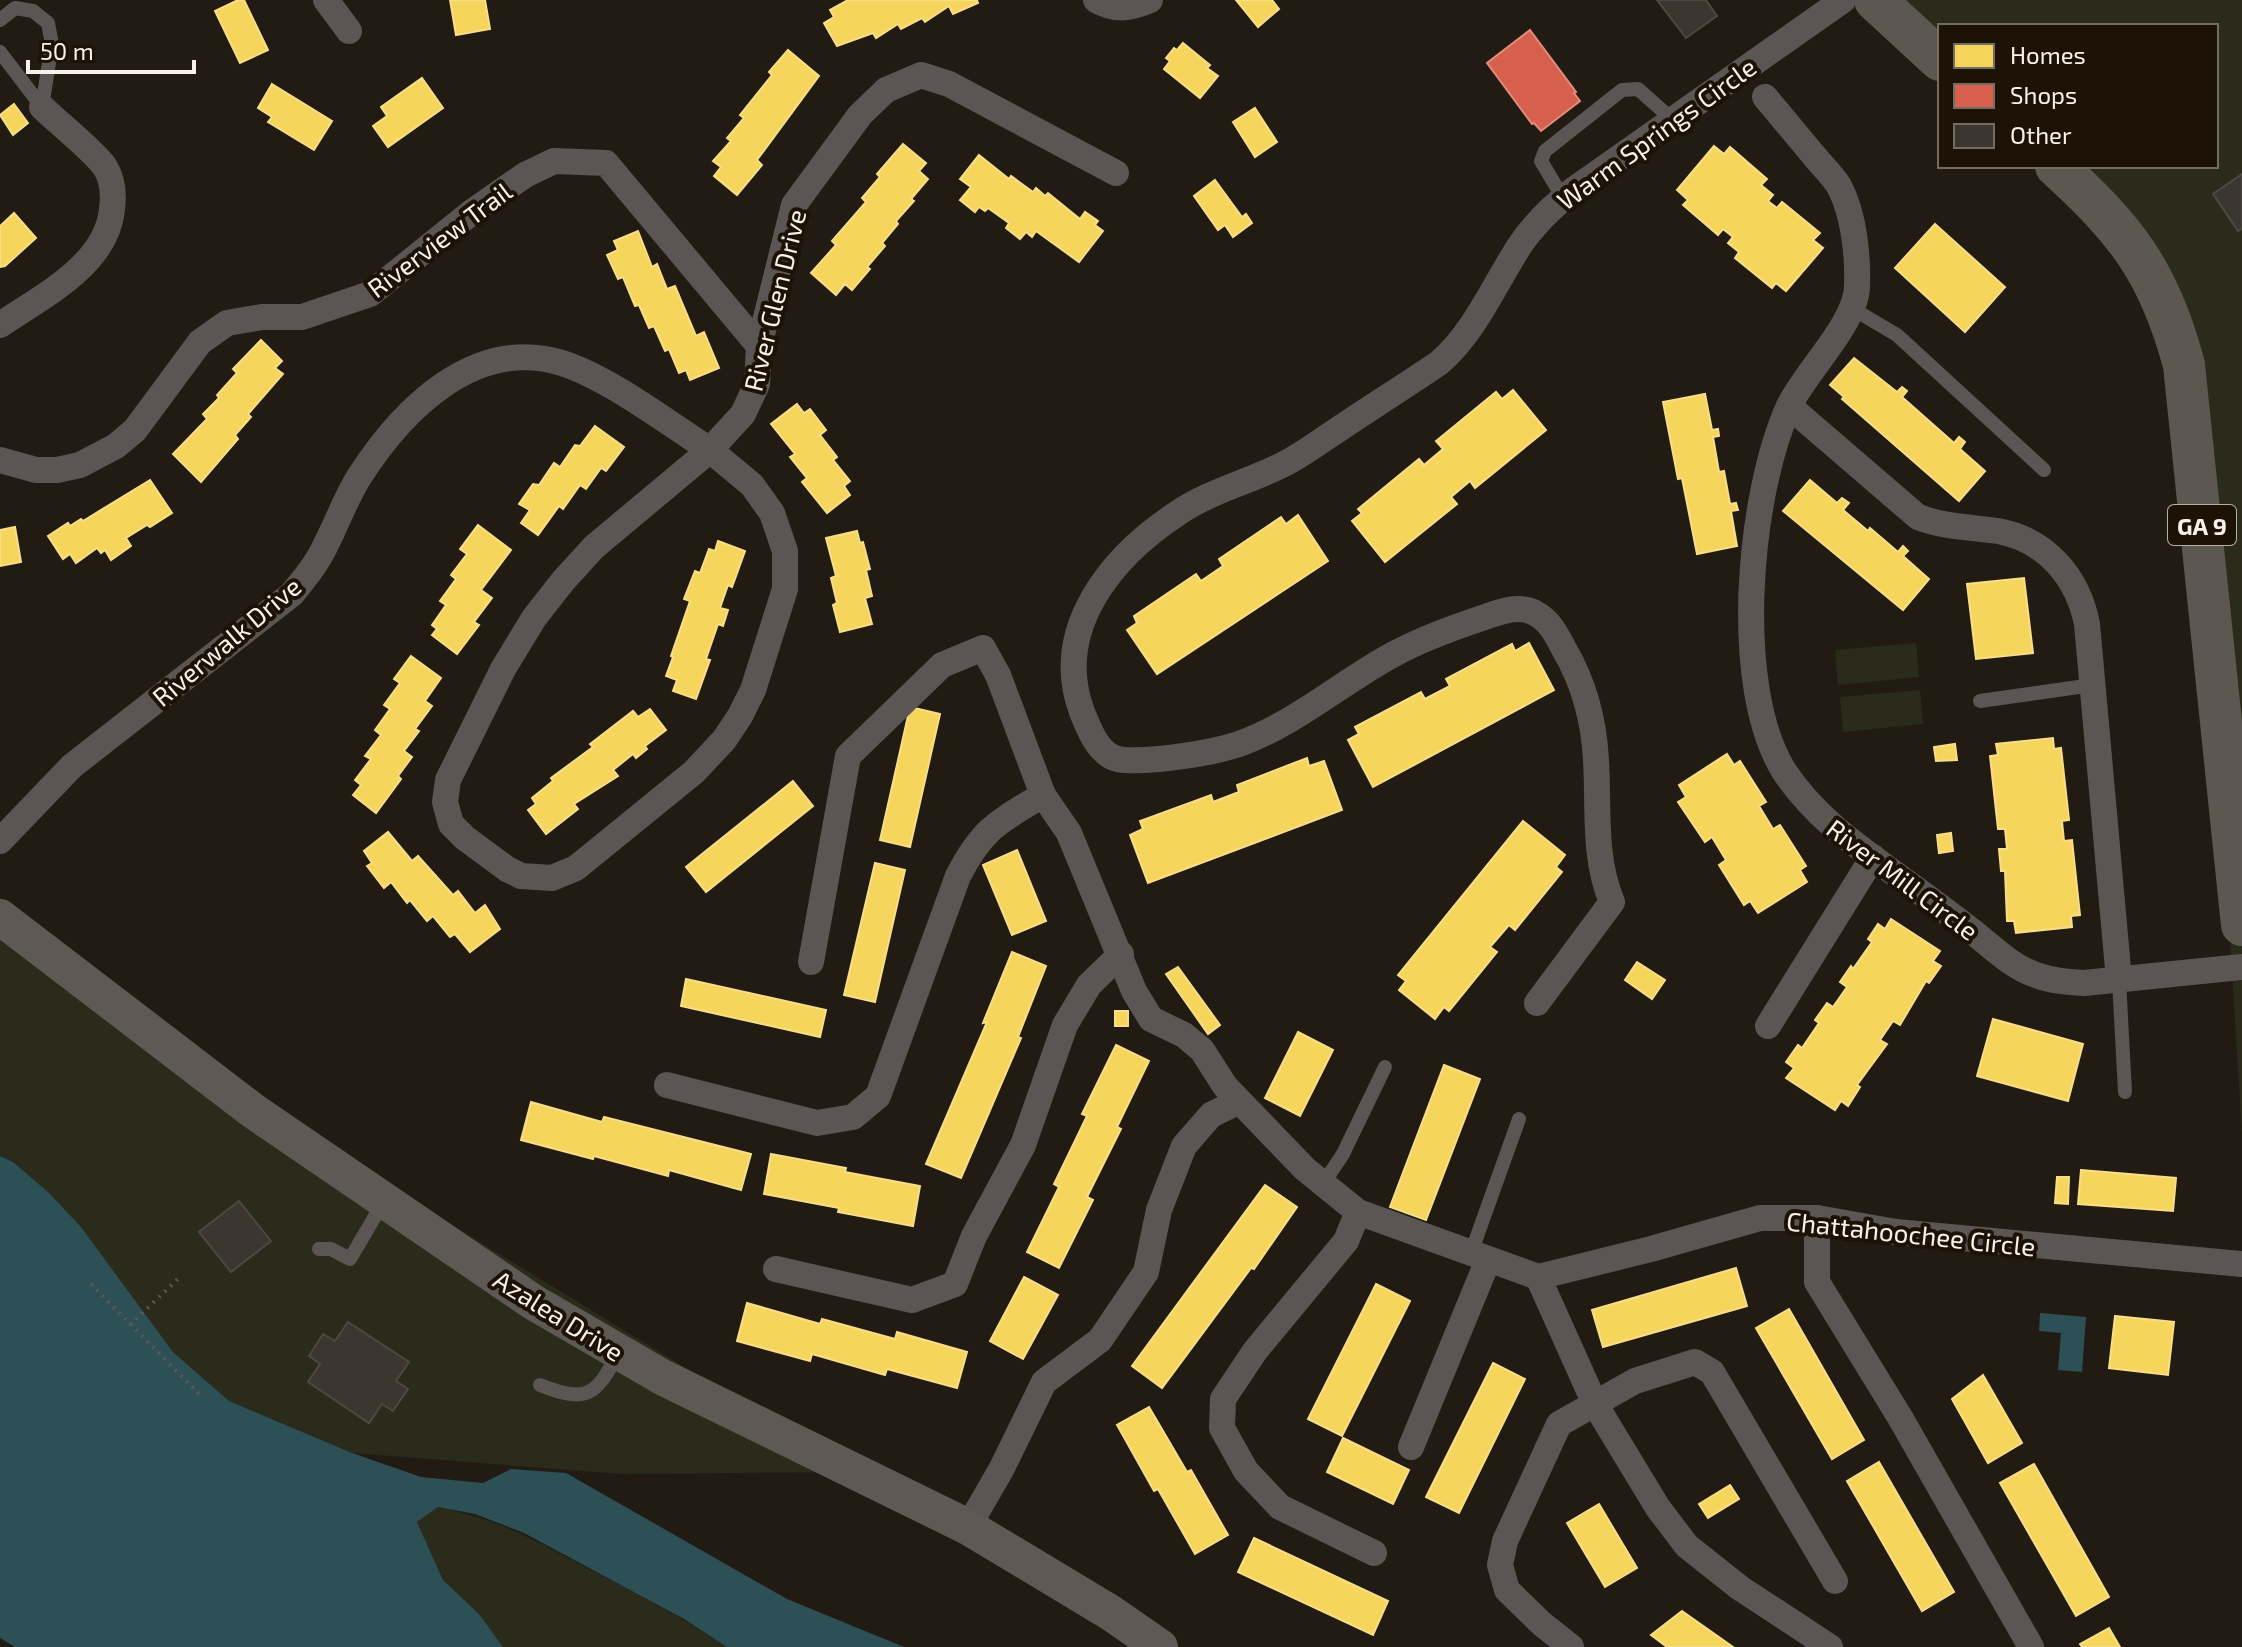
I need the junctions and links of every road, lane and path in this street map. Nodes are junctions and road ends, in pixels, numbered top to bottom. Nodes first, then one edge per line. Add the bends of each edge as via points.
1 (326, 0) edge
2 (1096, 0) edge
3 (1150, 0) edge
4 (1843, 0) edge
5 (1875, 0) edge
6 (0, 20) edge
7 (349, 31) dead end
8 (0, 52) edge
9 (1938, 58) edge
10 (1765, 97) dead end
11 (42, 107) junction
12 (1673, 120) junction
13 (2058, 168) edge
14 (1116, 173) dead end
15 (1563, 198) junction
16 (1853, 309) junction
17 (0, 325) edge
18 (759, 346) junction
19 (1789, 406) junction
20 (710, 450) junction
21 (5, 467) edge
22 (2044, 470) dead end
23 (2093, 685) junction
24 (1980, 701) dead end
25 (1043, 795) junction
26 (0, 841) edge
27 (1873, 857) junction
28 (0, 917) edge
29 (2242, 925) edge
30 (1121, 954) junction
31 (811, 962) dead end
32 (2242, 967) edge
33 (2119, 980) junction
34 (1537, 1003) dead end
35 (1768, 1026) dead end
36 (1385, 1067) dead end
37 (667, 1085) dead end
38 (2125, 1092) dead end
39 (1239, 1101) junction
40 (1519, 1119) dead end
41 (1323, 1184) junction
42 (384, 1201) junction
43 (1358, 1212) junction
44 (1817, 1218) junction
45 (319, 1249) dead end
46 (1479, 1256) junction
47 (2242, 1264) edge
48 (776, 1269) dead end
49 (180, 1277) dead end
50 (1538, 1277) junction
51 (91, 1284) dead end
52 (130, 1325) junction
53 (619, 1352) junction
54 (540, 1385) dead end
55 (199, 1394) dead end
56 (1595, 1404) junction
57 (1411, 1447) dead end
58 (968, 1527) junction
59 (1374, 1553) dead end
60 (1835, 1581) dead end
61 (1160, 1647) edge
62 (1571, 1647) edge
63 (1830, 1647) edge
64 (2031, 1647) edge

1 - 7 street
2 - 3 street via 1109,8 1131,9
4 - 12 street, Warm Springs Circle
5 - 9 main road
6 - 11 lane via 15,8 33,11 48,23 52,44
8 - 11 lane
10 - 16 street via 1838,184 1848,209 1857,288
11 - 17 street via 105,167 114,191 111,223 85,265
12 - 15 street, Warm Springs Circle
12 - 15 lane via 1638,89 1622,90 1545,151 1541,161
13 - 29 main road, GA 9 via 2117,224 2141,258 2174,326 2184,365
14 - 18 street, River Glen Drive via 949,84 921,75 886,90 860,115 794,205
15 - 34 street, Warm Springs Circle via 1522,243 1460,345 1285,464 1177,513 1106,577 1086,610 1075,648 1076,688 1088,726 1105,755 1122,761 1199,754 1239,744 1393,655 1511,608 1530,610 1548,621 1574,666 1590,715 1599,862 1612,902
16 - 19 street, River Mill Circle
16 - 22 lane via 1897,335
18 - 20 street, River Glen Drive via 757,384 743,414
18 - 21 street, Riverview Trail via 606,163 554,161 472,212 370,294 302,317 227,323 200,342 135,430 116,446 80,465 57,470
19 - 23 street via 1918,517 1938,525 2012,535 2054,557 2083,605
19 - 27 street, River Mill Circle via 1770,468 1756,545 1756,696 1783,769 1806,801 1833,829
20 - 20 street, River Glen Drive via 752,485 772,513 785,551 785,589 753,690 724,740 694,772 576,868 552,878 521,876 451,824 445,802 448,780 503,669 563,581 594,547
20 - 26 street, Riverwalk Drive via 595,377 561,363 503,360 453,377 409,413 378,448 320,557 292,594 72,766
23 - 24 lane
23 - 33 street
25 - 30 street via 1069,833
25 - 31 street via 983,648 942,665 848,756
25 - 37 street via 997,822 974,845 878,1096 853,1117 817,1123
27 - 33 street, River Mill Circle via 2035,975 2072,982
27 - 35 street
28 - 42 street, Azalea Drive via 252,1110
30 - 39 street via 1151,1019 1202,1050
30 - 48 street via 1089,985 1065,1025 1023,1145 974,1236 955,1284 912,1300
32 - 33 street, River Mill Circle
33 - 38 lane
36 - 41 lane
39 - 41 street
39 - 58 street via 1211,1115 1184,1146 1159,1210 1146,1272 1100,1340 1044,1382
40 - 46 lane
41 - 43 street
42 - 45 lane via 350,1259
42 - 53 street, Azalea Drive via 533,1302
43 - 46 street
43 - 59 street via 1346,1241 1255,1351 1223,1399 1222,1428 1246,1471 1280,1507
44 - 47 street, Chattahoochee Circle via 1896,1232
44 - 50 street, Chattahoochee Circle via 1760,1218
44 - 64 street via 1817,1282
46 - 50 street
46 - 57 street
49 - 52 path
50 - 56 street
51 - 52 path
52 - 55 path
53 - 54 lane via 601,1383 586,1395
53 - 58 street, Azalea Drive
56 - 60 street via 1635,1381 1695,1362 1712,1372
56 - 62 street via 1559,1424 1505,1541 1500,1565 1507,1590
56 - 63 street via 1687,1546
58 - 61 street, Azalea Drive

